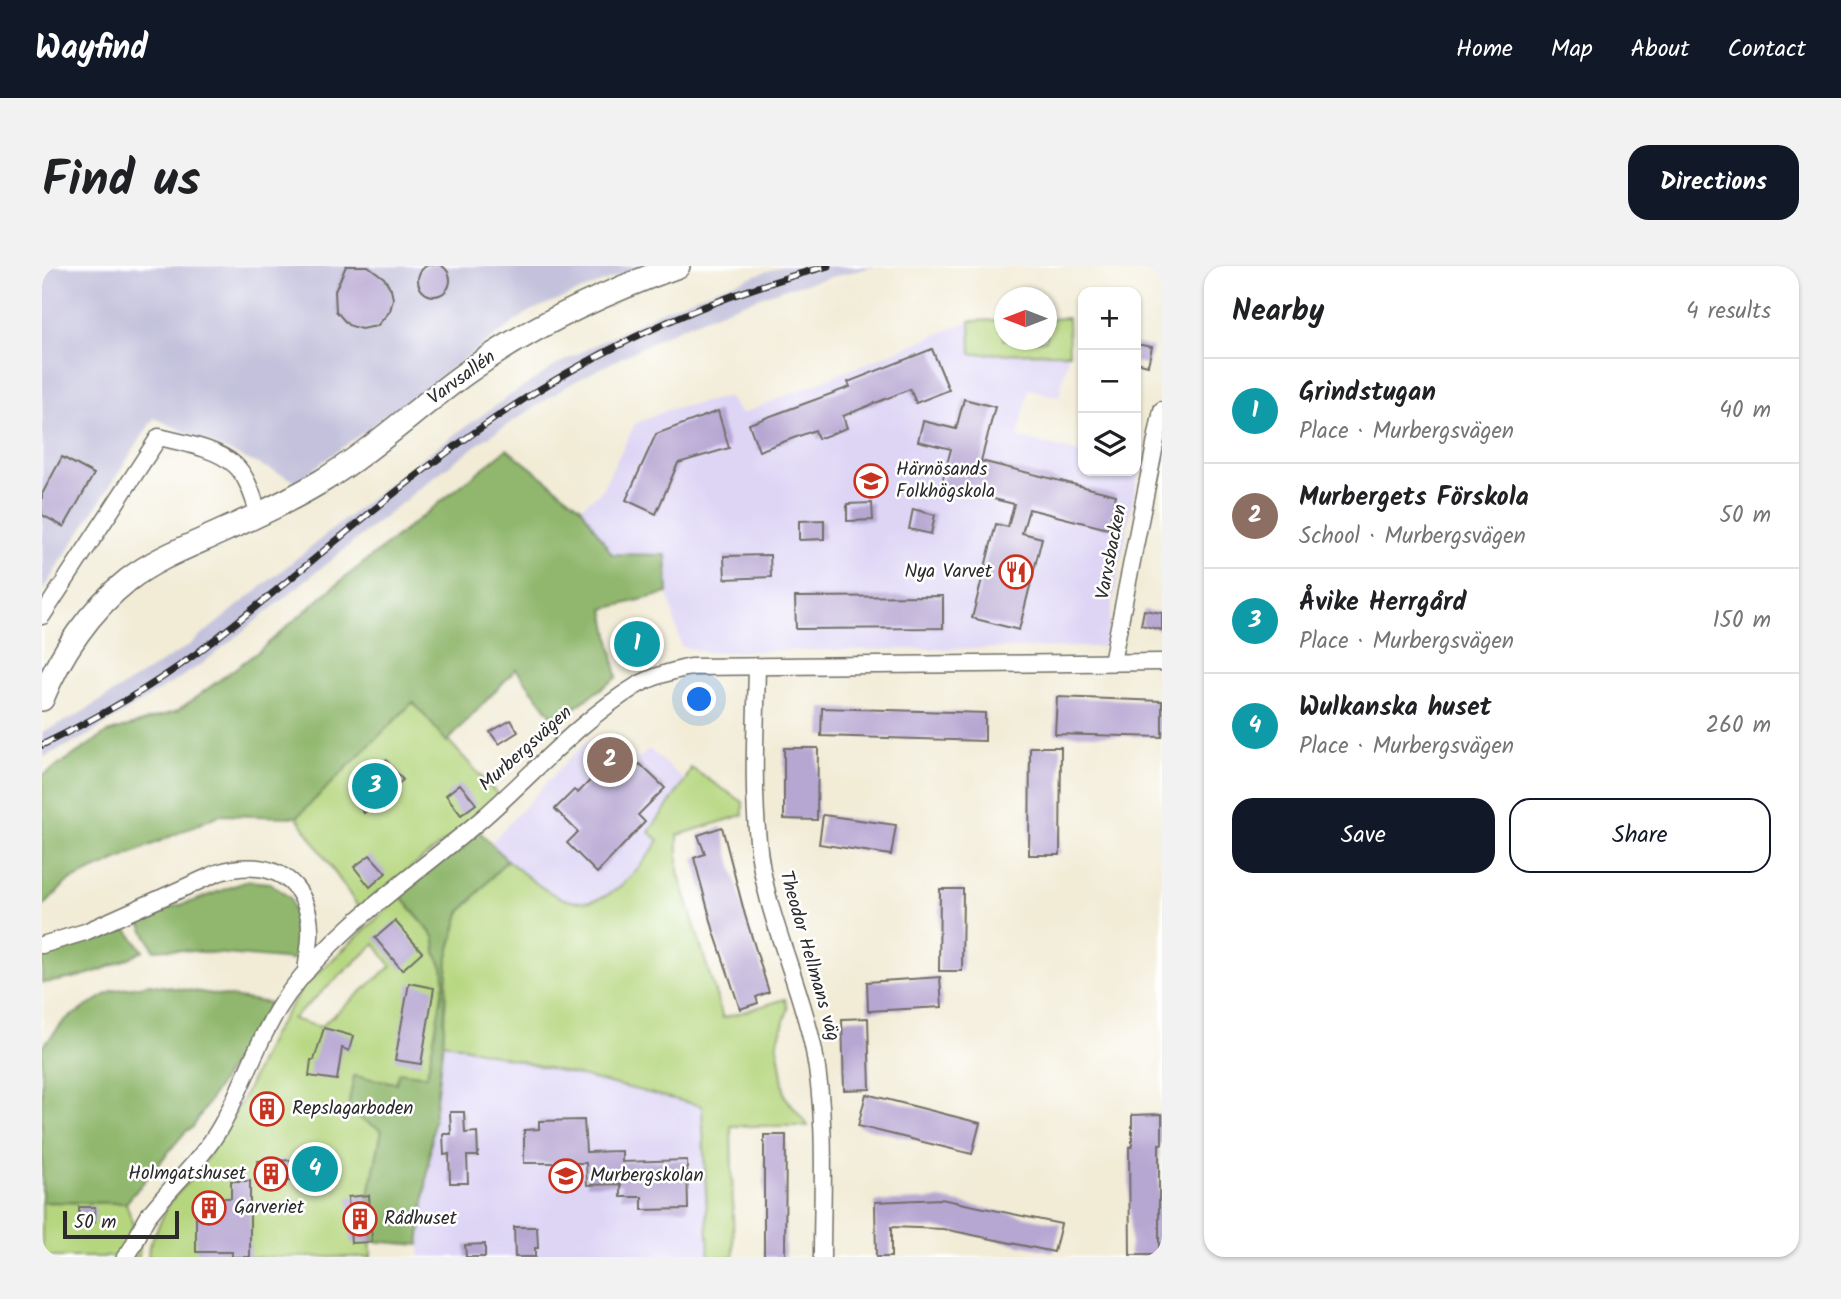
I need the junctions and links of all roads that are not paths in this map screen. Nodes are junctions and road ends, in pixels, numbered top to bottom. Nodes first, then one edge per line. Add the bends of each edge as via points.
1 (678, 266) edge
2 (1162, 410) edge
3 (259, 514) junction
4 (42, 616) edge
5 (1112, 662) junction
6 (1162, 662) edge
7 (757, 666) junction
8 (42, 699) edge
9 (42, 945) edge
10 (306, 972) junction
11 (125, 1257) edge
12 (822, 1257) edge

1 - 3 street, Varvsallén via 597,298 519,338 324,480
2 - 5 street, Varvsbacken
3 - 4 street via 236,466 220,455 159,437
3 - 8 street, Varvsallén via 180,549 128,580 73,640
5 - 6 street, Murbergsvägen
5 - 7 street, Murbergsvägen
7 - 10 street, Murbergsvägen via 691,667 637,686 584,724 484,816 330,945
7 - 12 street, Theodor Hellmans väg via 758,842 766,890 803,1007 820,1086
9 - 10 street via 85,932 216,873 255,867 272,870 299,893 308,913
10 - 11 street, Murbergsvägen via 287,995 257,1048 214,1138 149,1215

